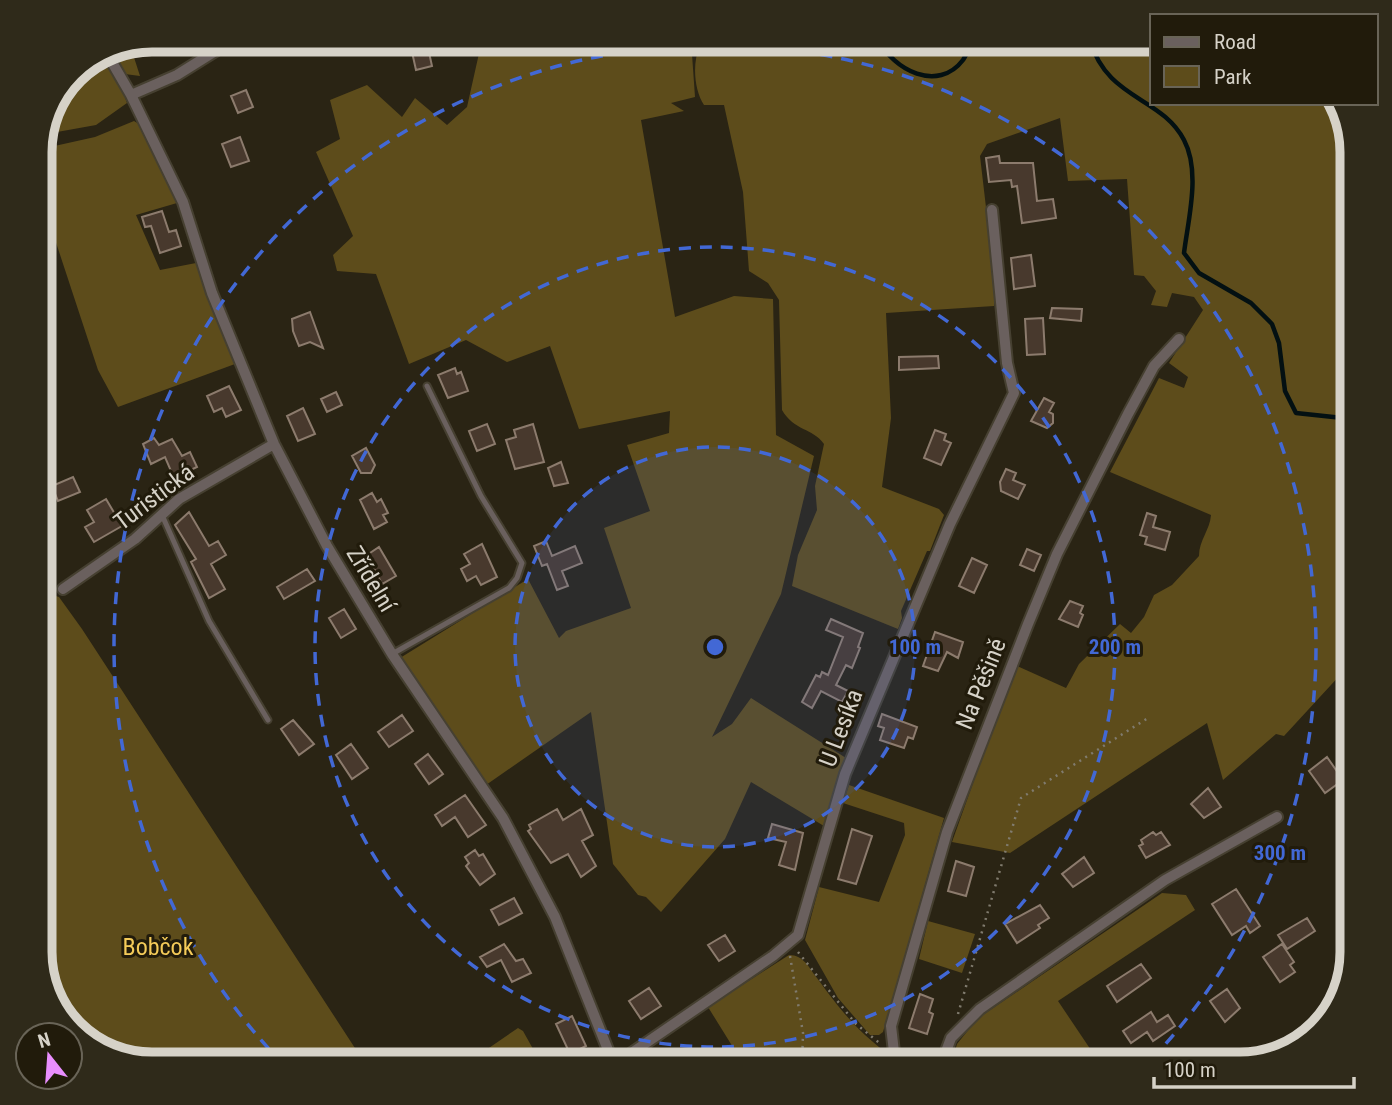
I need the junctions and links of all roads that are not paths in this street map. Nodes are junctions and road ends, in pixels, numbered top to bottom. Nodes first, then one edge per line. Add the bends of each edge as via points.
1 (214, 52) edge
2 (111, 61) edge
3 (131, 95) junction
4 (992, 210) dead end
5 (1179, 339) dead end
6 (427, 386) dead end
7 (274, 444) junction
8 (162, 515) junction
9 (63, 589) dead end
10 (392, 654) junction
11 (268, 720) dead end
12 (1277, 817) dead end
13 (609, 1052) edge
14 (633, 1052) edge
15 (894, 1052) edge
16 (946, 1052) edge

1 - 3 street
2 - 3 street, Zřídelní
3 - 7 street, Zřídelní via 183,202 212,293
4 - 14 street, U Lesíka via 1014,393 960,501 845,774 807,914 789,945
5 - 15 street, Na Pěšině via 1154,366 1128,414 1057,554 1018,648 947,832 891,1026
6 - 10 lane via 481,496 522,563 509,588
7 - 8 street, Turistická via 178,499
7 - 10 street, Zřídelní via 327,546
8 - 9 street, Turistická
8 - 11 lane via 209,621
10 - 13 street, Zřídelní via 503,818 555,917
12 - 16 street via 1165,880 980,1009 951,1038

